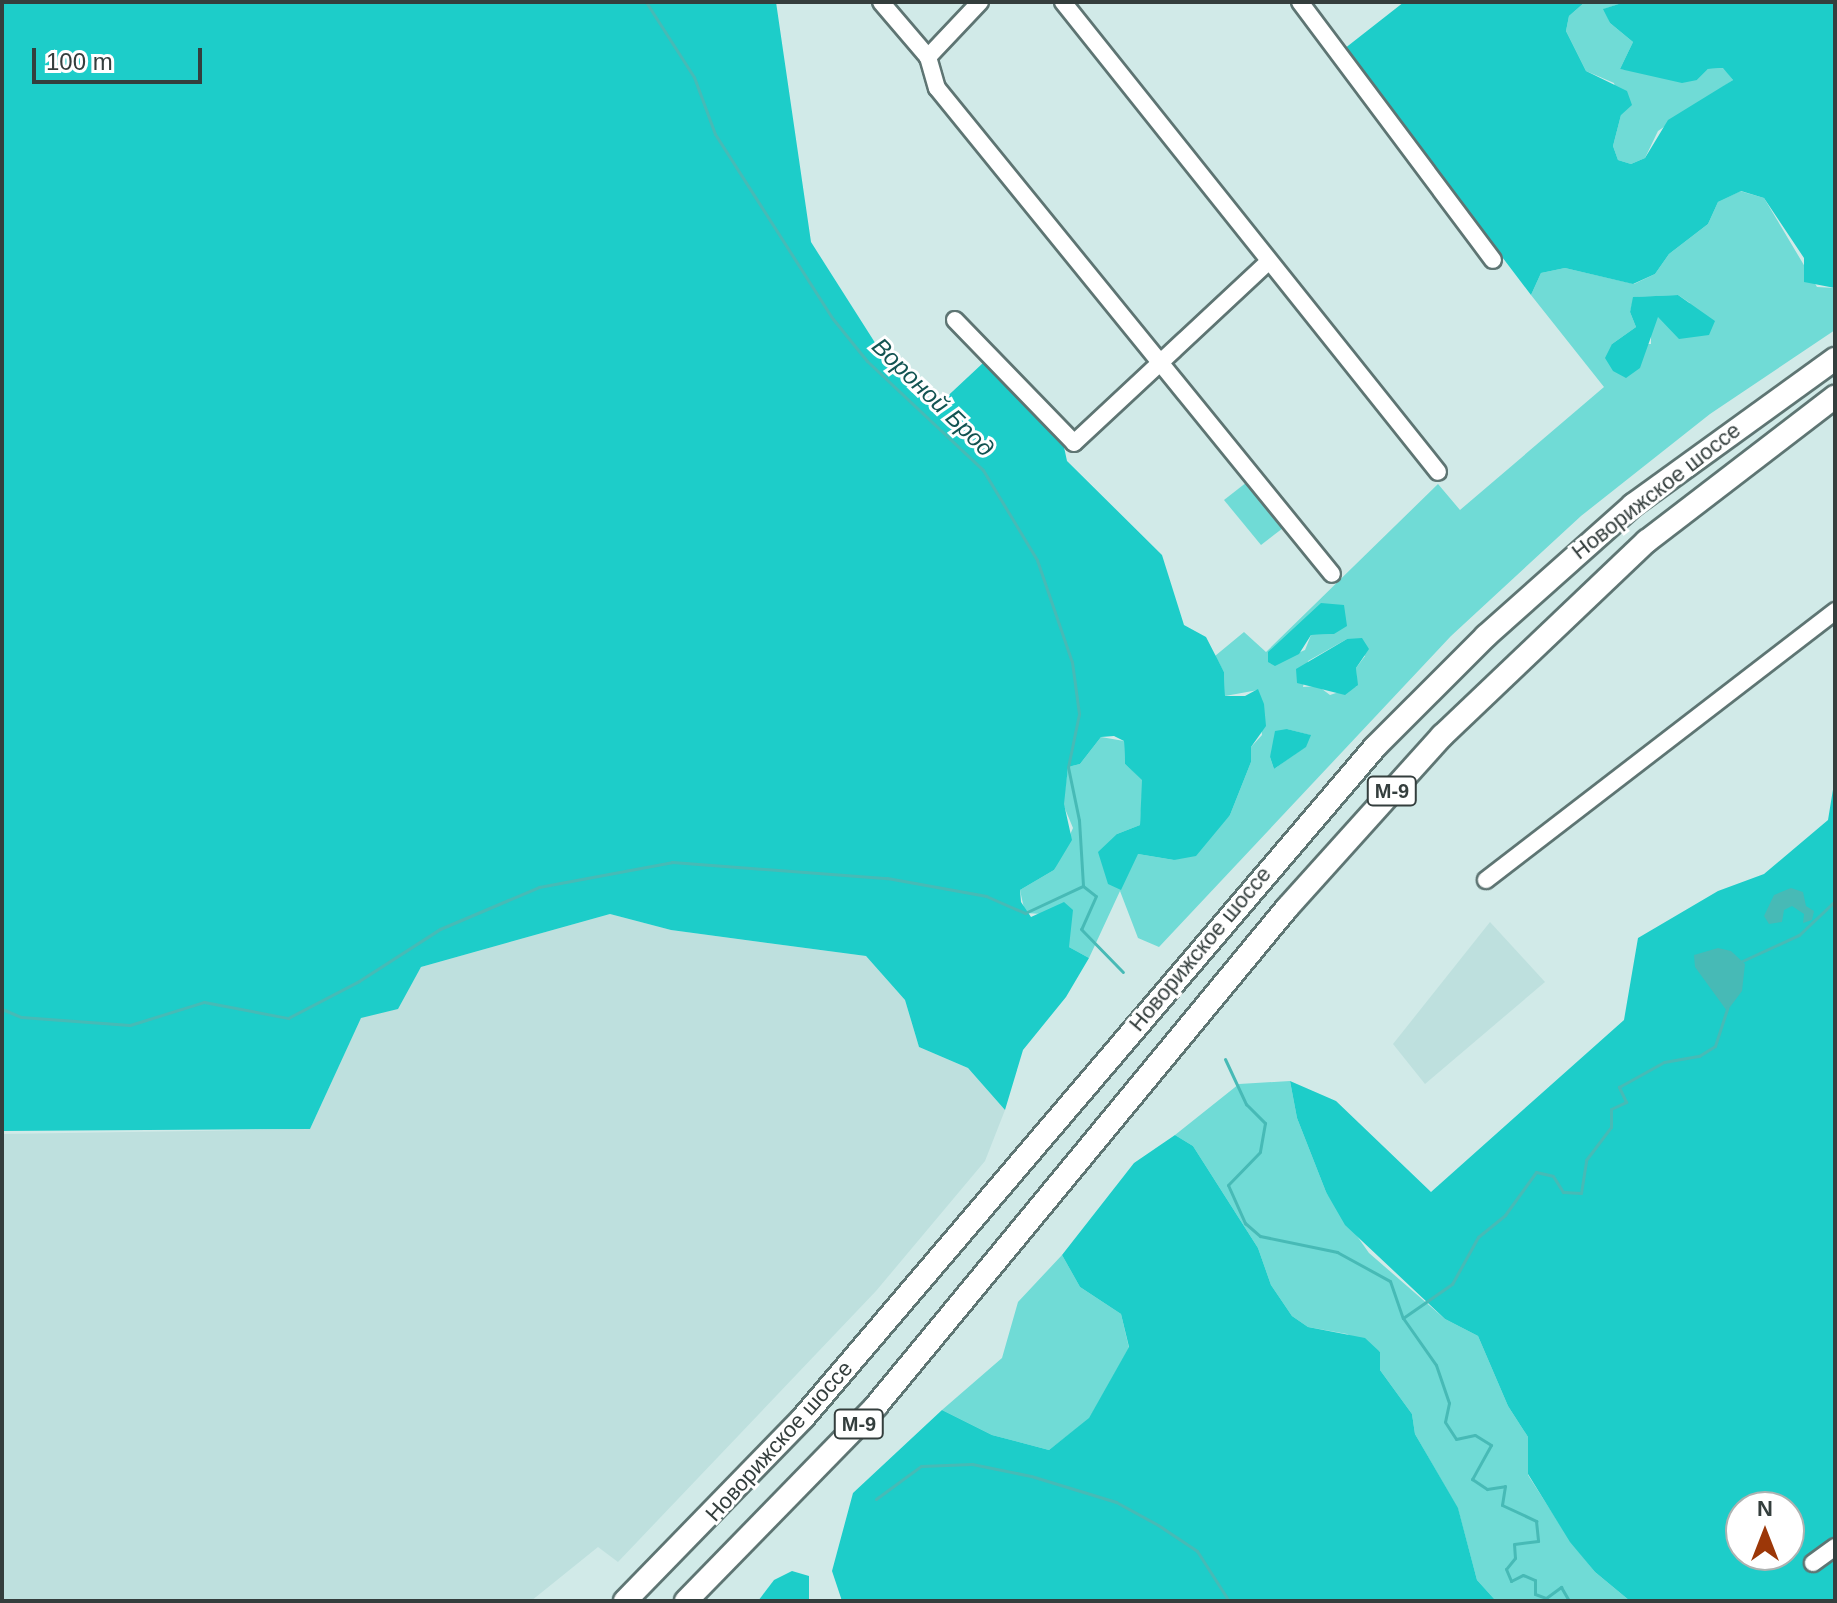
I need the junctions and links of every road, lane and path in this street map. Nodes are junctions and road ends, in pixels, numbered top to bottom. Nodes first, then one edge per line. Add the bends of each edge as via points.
1 (881, 2) edge
2 (980, 2) edge
3 (1063, 2) edge
4 (1300, 2) edge
5 (928, 57) junction
6 (1493, 260) dead end
7 (1268, 262) junction
8 (955, 320) dead end
9 (1835, 359) edge
10 (1161, 360) junction
11 (1835, 397) edge
12 (1438, 472) dead end
13 (1332, 574) dead end
14 (1835, 611) edge
15 (1486, 880) dead end
16 (1835, 1547) edge
17 (1813, 1563) dead end
18 (625, 1601) edge
19 (686, 1601) edge

1 - 5 street
2 - 5 street
3 - 7 street
4 - 6 street
5 - 10 street via 937,88
7 - 10 street
7 - 12 street
8 - 10 street via 1074,443
9 - 18 highway, Новорижское шоссе / М-9 via 1742,422 1622,515 1486,636 1375,747 803,1418
10 - 13 street
11 - 19 highway, Новорижское шоссе / М-9 via 1647,541 1442,736 1287,908 876,1406
14 - 15 street
16 - 17 street

